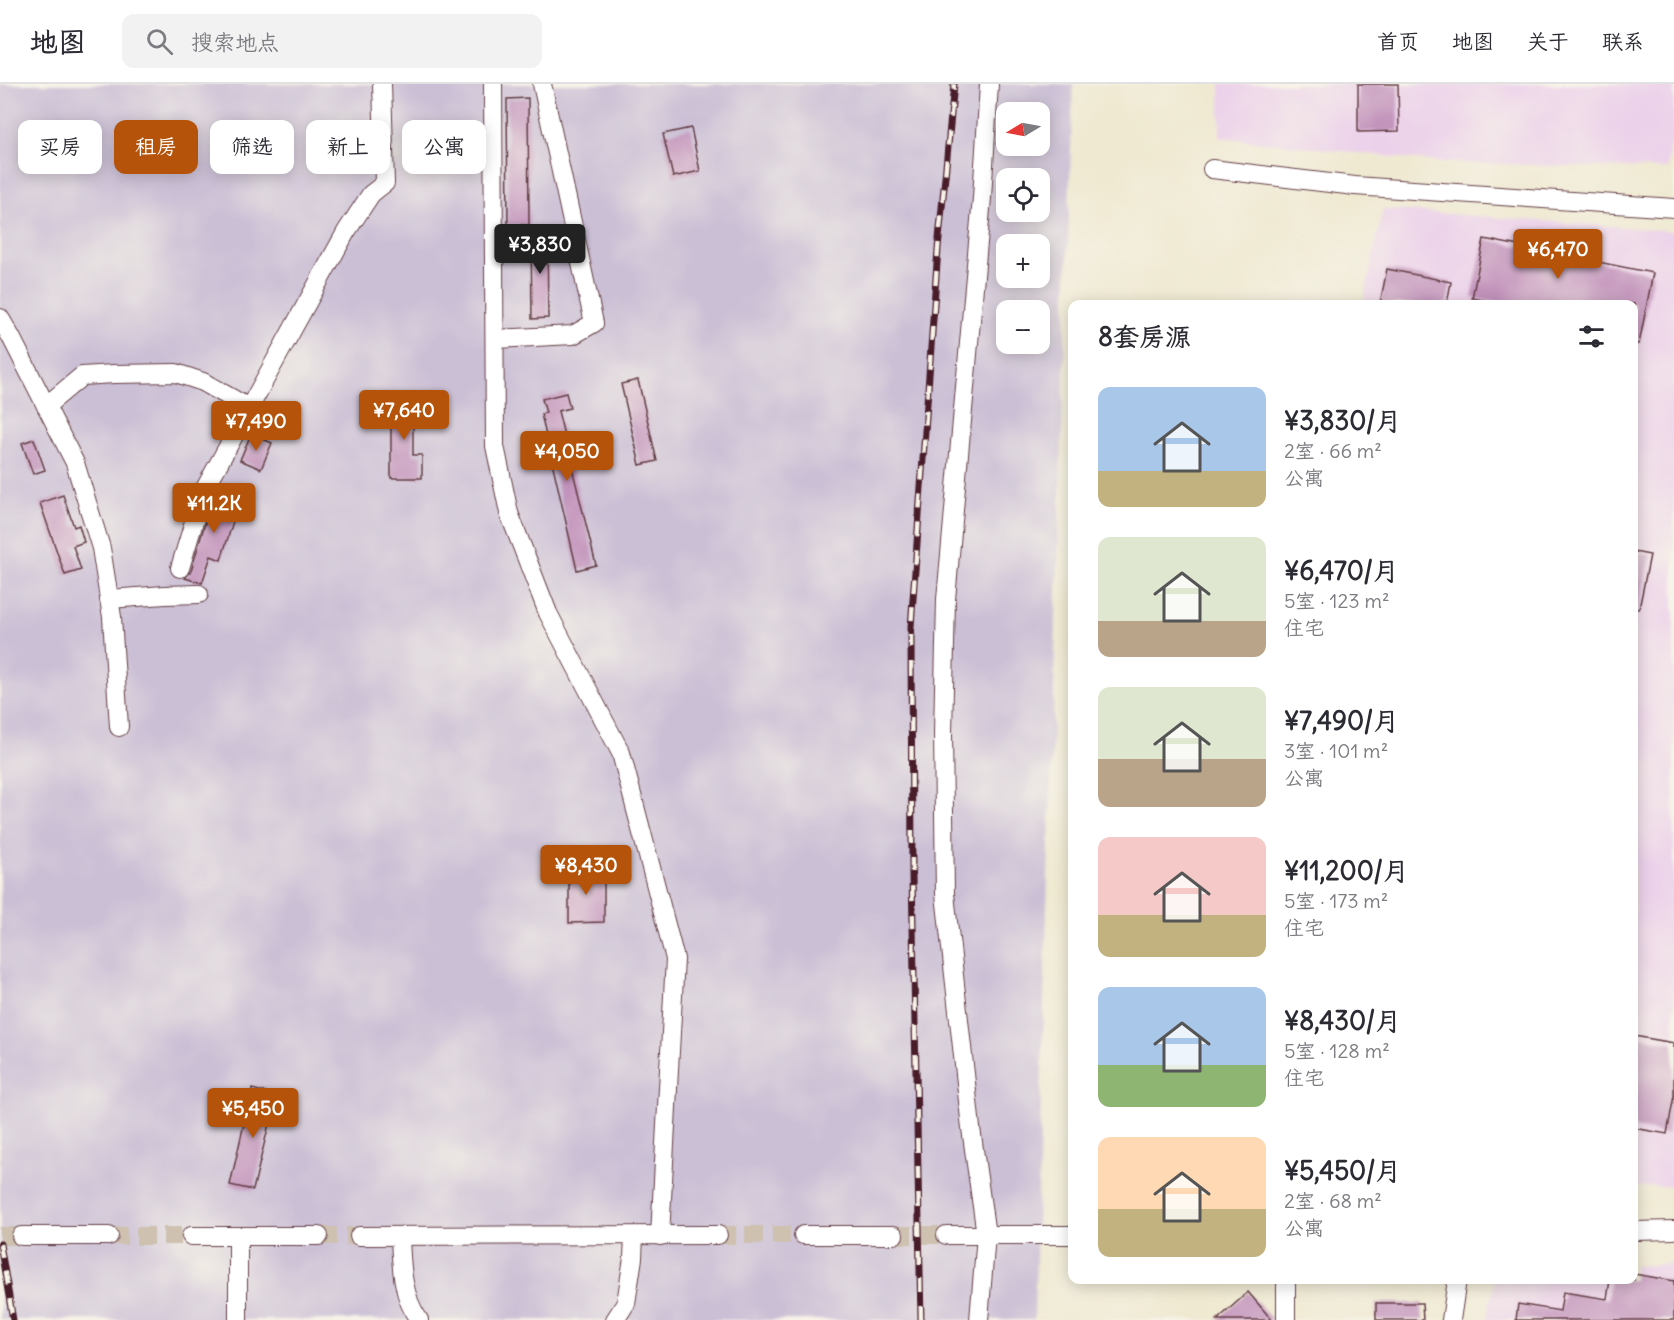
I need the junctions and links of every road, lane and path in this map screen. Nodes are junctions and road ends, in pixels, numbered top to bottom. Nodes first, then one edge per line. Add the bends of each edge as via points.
1 (382, 84) edge
2 (493, 84) edge
3 (542, 84) edge
4 (989, 84) edge
5 (1212, 169) dead end
6 (1674, 208) edge
7 (0, 318) edge
8 (495, 339) junction
9 (46, 405) junction
10 (249, 408) junction
11 (180, 568) dead end
12 (199, 594) dead end
13 (109, 599) junction
14 (119, 727) dead end
15 (1674, 1230) edge
16 (1638, 1231) edge
17 (718, 1235) tunnel mouth
18 (802, 1235) tunnel mouth
19 (894, 1235) tunnel mouth
20 (946, 1235) tunnel mouth
21 (986, 1235) junction
22 (1068, 1235) edge
23 (21, 1236) tunnel mouth
24 (109, 1236) tunnel mouth
25 (191, 1236) tunnel mouth
26 (238, 1236) junction
27 (319, 1236) tunnel mouth
28 (359, 1236) tunnel mouth
29 (400, 1236) junction
30 (634, 1236) junction
31 (660, 1236) junction
32 (1286, 1284) edge
33 (1457, 1284) edge
34 (238, 1320) edge
35 (419, 1320) edge
36 (615, 1320) edge
37 (980, 1320) edge
38 (1286, 1320) edge
39 (1451, 1320) edge

1 - 10 street via 385,183 371,194 346,232
2 - 8 street
3 - 8 street via 594,323 573,334
4 - 21 street via 946,599 943,733 945,894
5 - 6 street via 1354,186
7 - 9 street
8 - 31 street via 495,446 509,513 548,612 621,753 675,958
9 - 10 street via 82,376 176,373 203,382
9 - 13 street via 75,463 100,548
10 - 11 street via 203,492
12 - 13 street
13 - 14 street
15 - 16 street
17 - 31 street
18 - 19 street
20 - 21 street
21 - 22 street
21 - 37 street
23 - 24 street
25 - 26 street
26 - 27 street
26 - 34 street
28 - 29 street
29 - 30 street
29 - 35 street via 401,1264 411,1309
30 - 31 street
30 - 36 street via 626,1303
32 - 38 street
33 - 39 street

